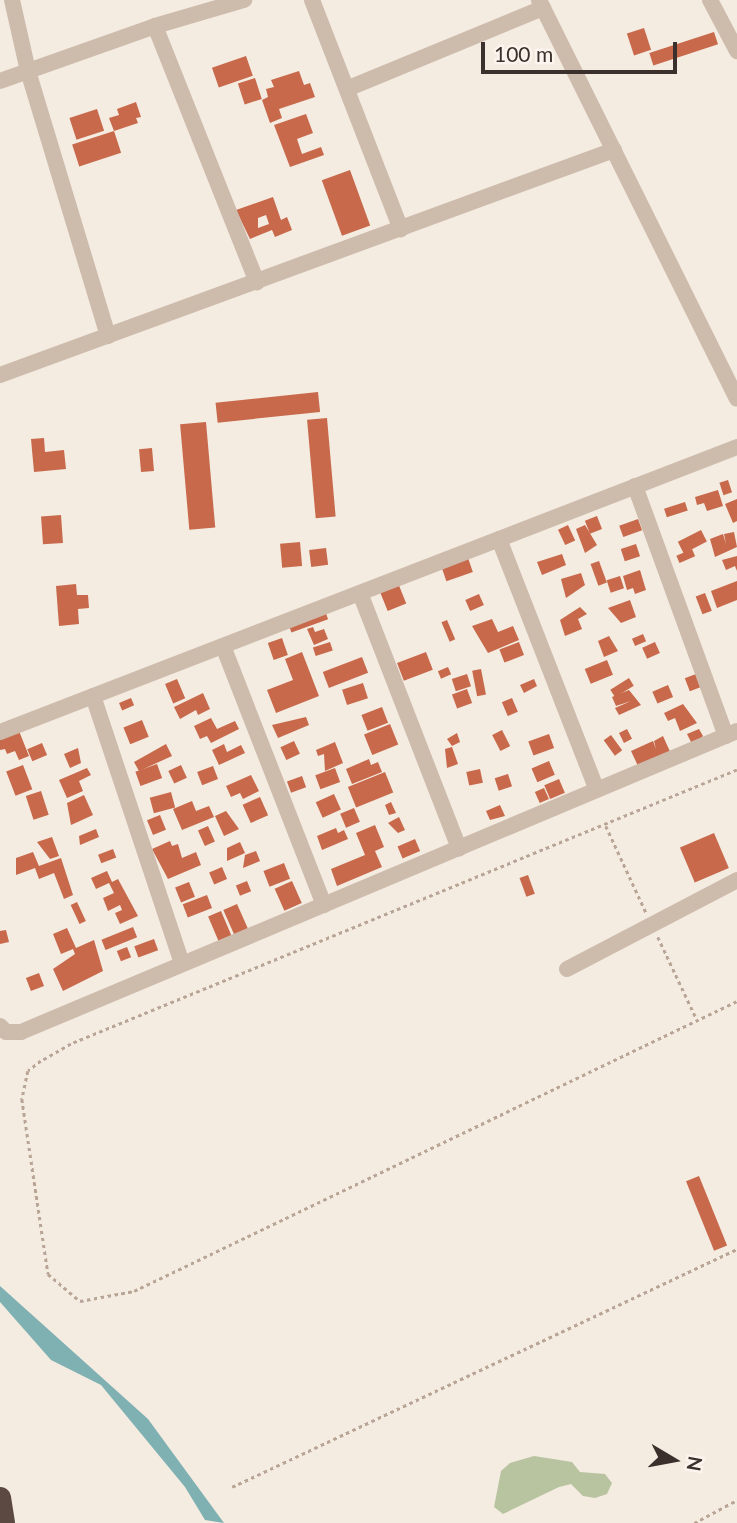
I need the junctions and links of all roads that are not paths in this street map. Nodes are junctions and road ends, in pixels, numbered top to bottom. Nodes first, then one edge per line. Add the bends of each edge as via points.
1 (12, 0) edge
2 (244, 0) edge
3 (312, 0) edge
4 (710, 0) edge
5 (541, 4) edge
6 (155, 26) junction
7 (737, 51) edge
8 (28, 71) junction
9 (0, 81) edge
10 (349, 88) junction
11 (614, 150) junction
12 (401, 229) junction
13 (257, 282) junction
14 (108, 336) junction
15 (0, 375) edge
16 (737, 398) edge
17 (737, 447) edge
18 (635, 486) junction
19 (499, 539) junction
20 (360, 593) junction
21 (223, 646) junction
22 (93, 696) junction
23 (0, 732) edge
24 (732, 733) edge
25 (597, 790) junction
26 (458, 848) junction
27 (737, 880) edge
28 (324, 905) junction
29 (182, 964) junction
30 (567, 969) dead end
31 (0, 1026) edge
32 (0, 1497) edge
33 (4, 1523) edge

1 - 8 street
2 - 6 street
3 - 10 street
4 - 7 street
5 - 10 street
5 - 11 street
6 - 8 street
6 - 13 street
8 - 9 street
8 - 14 street
10 - 12 street
11 - 12 street
11 - 16 street
12 - 13 street
13 - 14 street
14 - 15 street
17 - 18 street
18 - 19 street
18 - 24 street
19 - 20 street
19 - 25 street
20 - 21 street
20 - 26 street
21 - 22 street
21 - 28 street
22 - 23 street
22 - 29 street
24 - 25 street
25 - 26 street
26 - 28 street
27 - 30 street
28 - 29 street
29 - 31 street via 21,1032 6,1032
32 - 33 highway

